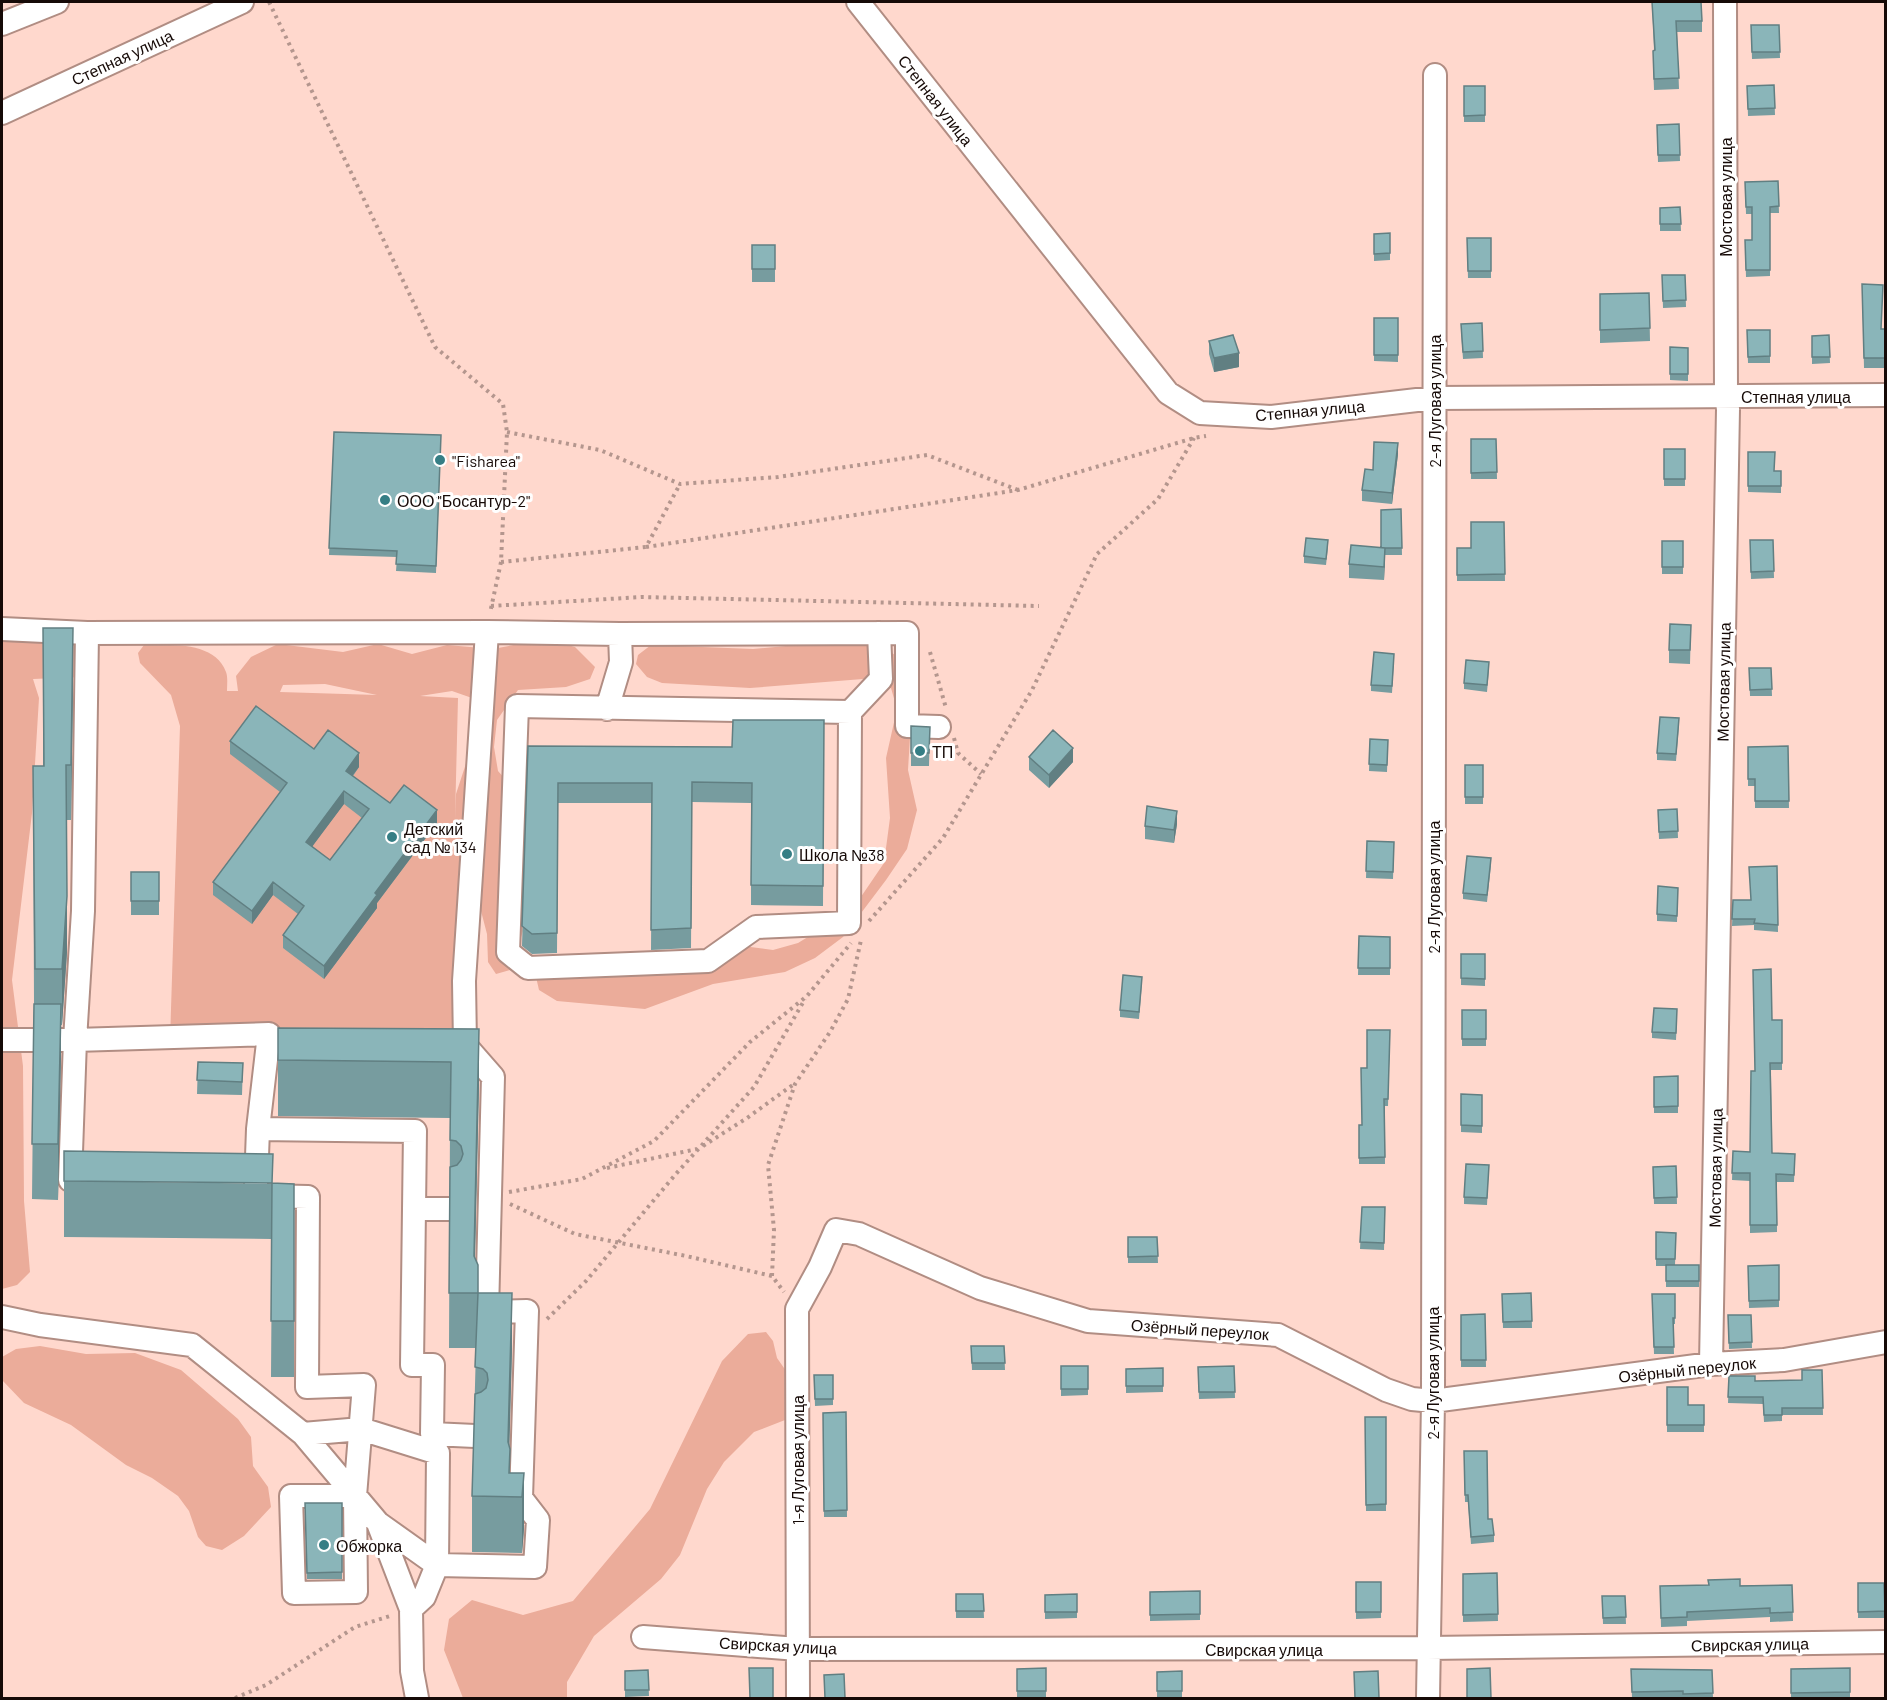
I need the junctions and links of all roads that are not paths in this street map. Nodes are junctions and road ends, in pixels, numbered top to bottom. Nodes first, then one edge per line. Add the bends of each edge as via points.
1 (57, 2) edge
2 (242, 2) edge
3 (858, 2) edge
4 (1725, 2) edge
5 (2, 24) edge
6 (1436, 75) dead end
7 (2, 113) edge
8 (1886, 395) edge
9 (1726, 396) junction
10 (1434, 398) junction
11 (2, 629) edge
12 (488, 632) junction
13 (87, 633) junction
14 (879, 633) junction
15 (620, 634) junction
16 (607, 709) junction
17 (850, 712) junction
18 (939, 727) dead end
19 (2, 1040) edge
20 (75, 1040) junction
21 (258, 1129) junction
22 (81, 1195) edge
23 (414, 1209) junction
24 (450, 1209) edge
25 (836, 1230) joint
26 (2, 1317) edge
27 (1886, 1342) edge
28 (1711, 1364) junction
29 (1433, 1401) junction
30 (361, 1429) junction
31 (303, 1434) junction
32 (475, 1436) edge
33 (355, 1496) junction
34 (378, 1522) junction
35 (437, 1565) junction
36 (411, 1609) junction
37 (643, 1637) dead end
38 (1886, 1642) edge
39 (798, 1648) junction
40 (1428, 1648) junction
41 (417, 1698) edge
42 (798, 1698) edge
43 (1428, 1698) edge

1 - 5 street
2 - 7 street, Степная улица
3 - 10 street, Степная улица via 1168,393 1200,413 1271,417
4 - 9 street, Мостовая улица
6 - 10 street, 2-я Луговая улица
8 - 9 street, Степная улица
9 - 10 street, Степная улица
9 - 28 street, Мостовая улица
10 - 29 street, 2-я Луговая улица
11 - 13 street
12 - 13 street
12 - 15 street
12 - 35 street via 464,981 465,1045 493,1077 486,1203 487,1312 527,1311 517,1436 521,1498 538,1520 535,1567
13 - 20 street via 83,911
14 - 15 street
14 - 17 street via 881,679
14 - 18 street via 907,633 907,726
15 - 16 street via 621,662
16 - 17 street
16 - 17 street via 517,706 508,952 528,968 708,961 756,927 849,923
19 - 20 street
20 - 21 street via 269,1034
20 - 22 street via 70,1195
21 - 23 street via 415,1131
21 - 30 street via 250,1196 308,1197 307,1387 364,1384
23 - 24 street
23 - 32 street via 412,1365 433,1365 432,1434
25 - 29 street, Озёрный переулок via 859,1234 980,1288 1088,1321 1278,1335 1386,1390
25 - 39 street, 1-я Луговая улица via 797,1309
26 - 31 street via 192,1345
27 - 28 street, Озёрный переулок via 1784,1360
28 - 29 street, Озёрный переулок
29 - 40 street, 2-я Луговая улица
30 - 31 street
30 - 33 street
30 - 35 street via 438,1453
31 - 33 street
33 - 33 street via 356,1592 294,1593 291,1496
33 - 34 street
34 - 35 street
34 - 36 street
35 - 36 street via 424,1597
36 - 41 street via 412,1671
37 - 39 street, Свирская улица
38 - 40 street, Свирская улица
39 - 40 street, Свирская улица
39 - 42 street, 1-я Луговая улица
40 - 43 street, 2-я Луговая улица

